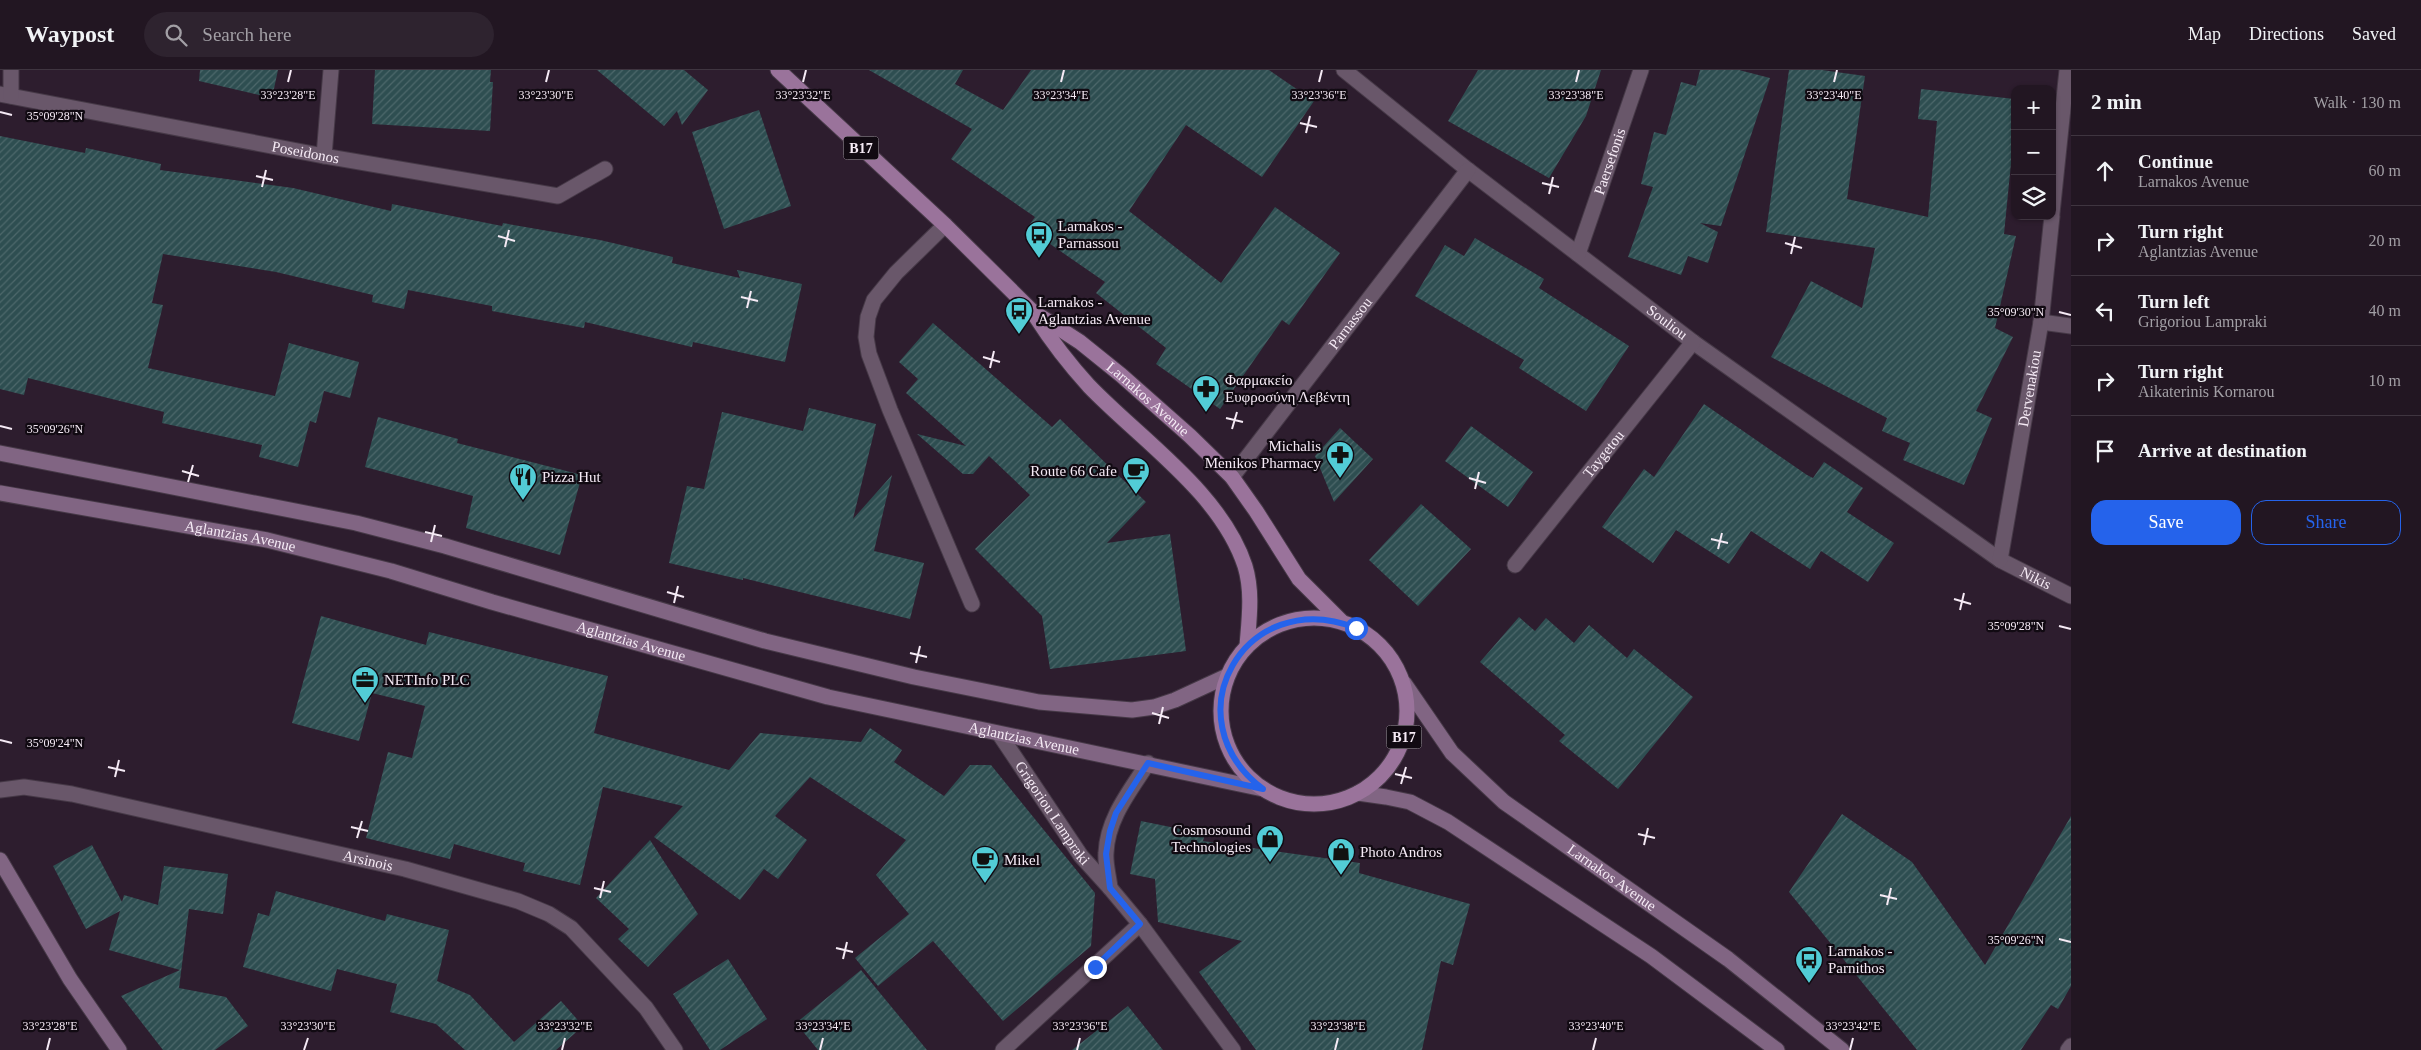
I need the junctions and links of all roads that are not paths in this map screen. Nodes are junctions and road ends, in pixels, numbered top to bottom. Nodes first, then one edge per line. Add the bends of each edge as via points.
1 (11, 70) edge
2 (331, 70) edge
3 (778, 70) edge
4 (1344, 70) edge
5 (1642, 70) edge
6 (2067, 70) edge
7 (5, 95) edge
8 (324, 156) junction
9 (605, 168) dead end
10 (1468, 170) junction
11 (2056, 176) edge
12 (2051, 220) edge
13 (945, 225) junction
14 (1578, 254) junction
15 (1032, 311) junction
16 (2041, 322) junction
17 (2071, 326) edge
18 (1694, 342) junction
19 (0, 453) edge
20 (1232, 477) junction
21 (0, 493) edge
22 (2000, 560) junction
23 (1515, 565) dead end
24 (2071, 596) edge
25 (972, 604) dead end
26 (1341, 622) junction
27 (1247, 646) junction
28 (1227, 676) junction
29 (1404, 683) junction
30 (1000, 735) junction
31 (1148, 763) junction
32 (1263, 789) junction
33 (0, 790) edge
34 (1358, 794) junction
35 (2, 869) edge
36 (1110, 888) junction
37 (1140, 924) junction
38 (2071, 1046) edge
39 (119, 1050) edge
40 (675, 1050) edge
41 (1003, 1050) edge
42 (1233, 1050) edge
43 (1778, 1050) edge
44 (1842, 1050) edge
45 (2068, 1050) edge

1 - 7 street
2 - 8 street
3 - 13 main road, Larnakos Avenue / B17
4 - 10 street, Souliou
5 - 14 street, Paersefonis
6 - 11 street, Dervenakiou
7 - 8 street, Poseidonos
8 - 9 street, Poseidonos via 558,196
10 - 14 street, Souliou
10 - 20 street, Parnassou
12 - 16 street, Dervenakiou
13 - 15 main road, Larnakos Avenue / B17
13 - 25 street via 896,273 874,300 866,337 890,410
14 - 18 street, Souliou
15 - 20 main road, Larnakos Avenue / B17 via 1080,342 1121,375
15 - 27 main road, Larnakos Avenue / B17 via 1065,359 1090,387 1198,491 1217,514 1245,566 1250,602
16 - 17 street
16 - 22 street, Dervenakiou
18 - 22 street, Souliou
18 - 23 street, Taygetou
19 - 28 main road via 356,523 445,546 765,641 914,677 1039,702 1114,710 1140,709 1175,700
20 - 26 main road, Larnakos Avenue / B17 via 1299,579
21 - 30 main road, Aglantzias Avenue via 267,540 336,556 828,697
22 - 24 street, Nikis
26 - 27 main road, Larnakos Avenue / B17 via 1308,618 1291,620 1275,626
26 - 29 main road, Larnakos Avenue / B17 via 1356,628 1383,648 1392,658
27 - 28 main road, Larnakos Avenue / B17
28 - 32 main road, Larnakos Avenue / B17 via 1220,710 1226,742 1240,768
29 - 34 main road, Larnakos Avenue / B17 via 1408,709 1399,750 1385,772
29 - 44 main road, Larnakos Avenue via 1452,753 1504,802 1728,959
30 - 31 main road, Aglantzias Avenue
30 - 36 street, Grigoriou Lampraki via 1081,856
31 - 32 main road, Aglantzias Avenue
31 - 36 street, Grigoriou Lampraki via 1116,813 1110,831 1106,854
32 - 34 main road, Larnakos Avenue / B17 via 1297,803 1318,804
33 - 40 street, Arsinois via 24,787 72,794 405,869 518,901 571,928 646,1008
34 - 43 main road, Larnakos Avenue via 1410,802 1448,822 1651,956
35 - 39 main road via 70,979
36 - 37 street, Grigoriou Lampraki
37 - 41 street
37 - 42 street, Grigoriou Lampraki
38 - 45 street

